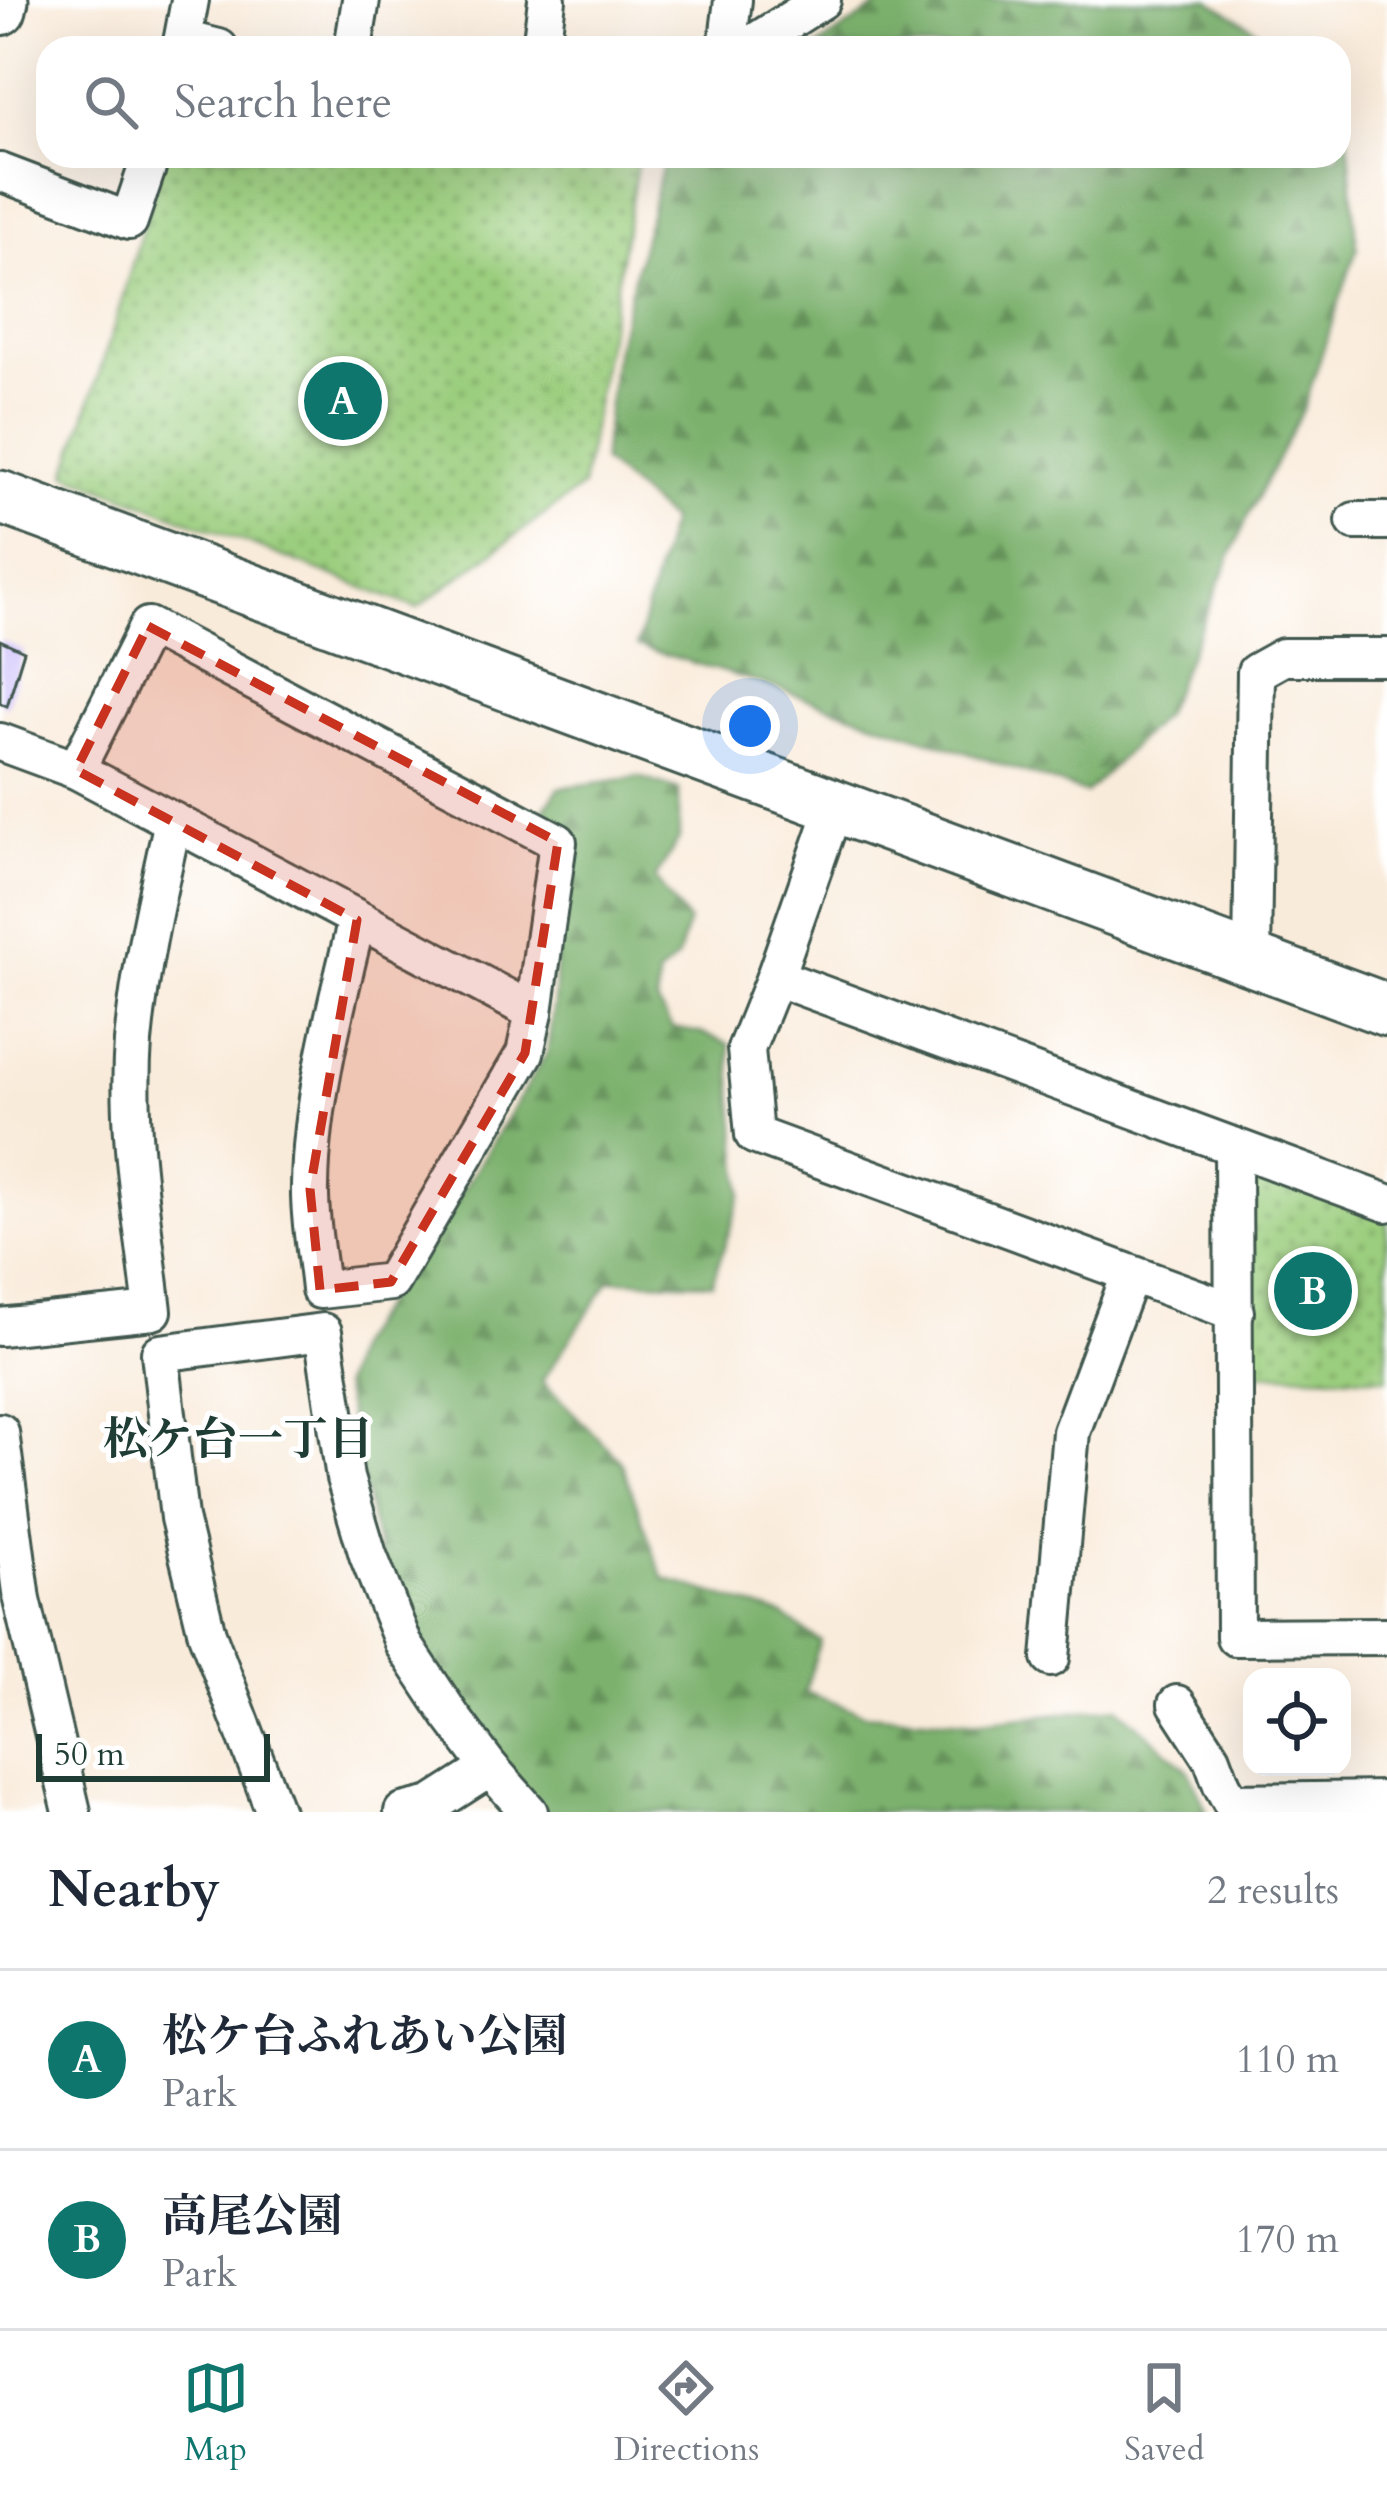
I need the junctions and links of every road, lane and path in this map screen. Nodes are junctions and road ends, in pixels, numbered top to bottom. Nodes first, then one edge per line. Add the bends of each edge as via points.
1 (2, 0) edge
2 (190, 0) edge
3 (361, 0) edge
4 (548, 0) edge
5 (733, 0) edge
6 (822, 0) edge
7 (0, 10) edge
8 (183, 36) edge
9 (355, 36) edge
10 (543, 36) edge
11 (728, 36) edge
12 (765, 36) edge
13 (147, 168) edge
14 (0, 172) edge
15 (0, 497) edge
16 (1387, 657) edge
17 (0, 742) edge
18 (76, 770) junction
19 (835, 806) junction
20 (172, 821) junction
21 (358, 920) junction
22 (1252, 960) junction
23 (775, 977) junction
24 (1387, 1010) edge
25 (534, 1012) junction
26 (1233, 1145) junction
27 (1387, 1203) edge
28 (1130, 1275) junction
29 (334, 1311) dead end
30 (1234, 1312) junction
31 (0, 1327) edge
32 (0, 1348) edge
33 (0, 1432) edge
34 (1387, 1636) edge
35 (1051, 1658) dead end
36 (1177, 1704) dead end
37 (490, 1768) junction
38 (1387, 1800) edge
39 (1235, 1807) edge
40 (72, 1812) edge
41 (275, 1812) edge
42 (403, 1812) edge
43 (529, 1812) edge

1 - 7 street
2 - 8 street
3 - 9 street
4 - 10 street
5 - 11 street
6 - 12 street
13 - 14 street via 129,221
15 - 19 street
16 - 22 street via 1283,657 1256,672
17 - 18 street
18 - 20 street
18 - 25 street via 148,626 558,842
19 - 22 street
19 - 23 street
20 - 21 street
20 - 31 street via 133,1046 134,1150 153,1311
21 - 25 street
21 - 25 street via 314,1144 320,1290 391,1282 525,1052
22 - 24 street
23 - 26 street
23 - 28 street via 746,1049 754,1135
26 - 27 street
26 - 30 street
28 - 30 street
28 - 35 street via 1071,1432
29 - 32 street
30 - 34 street via 1235,1637
33 - 40 street via 22,1600
36 - 39 street
37 - 41 street via 404,1645 368,1555 345,1478 323,1332 160,1353 179,1518 207,1634
37 - 42 street via 432,1805
37 - 43 street
38 - 39 street

